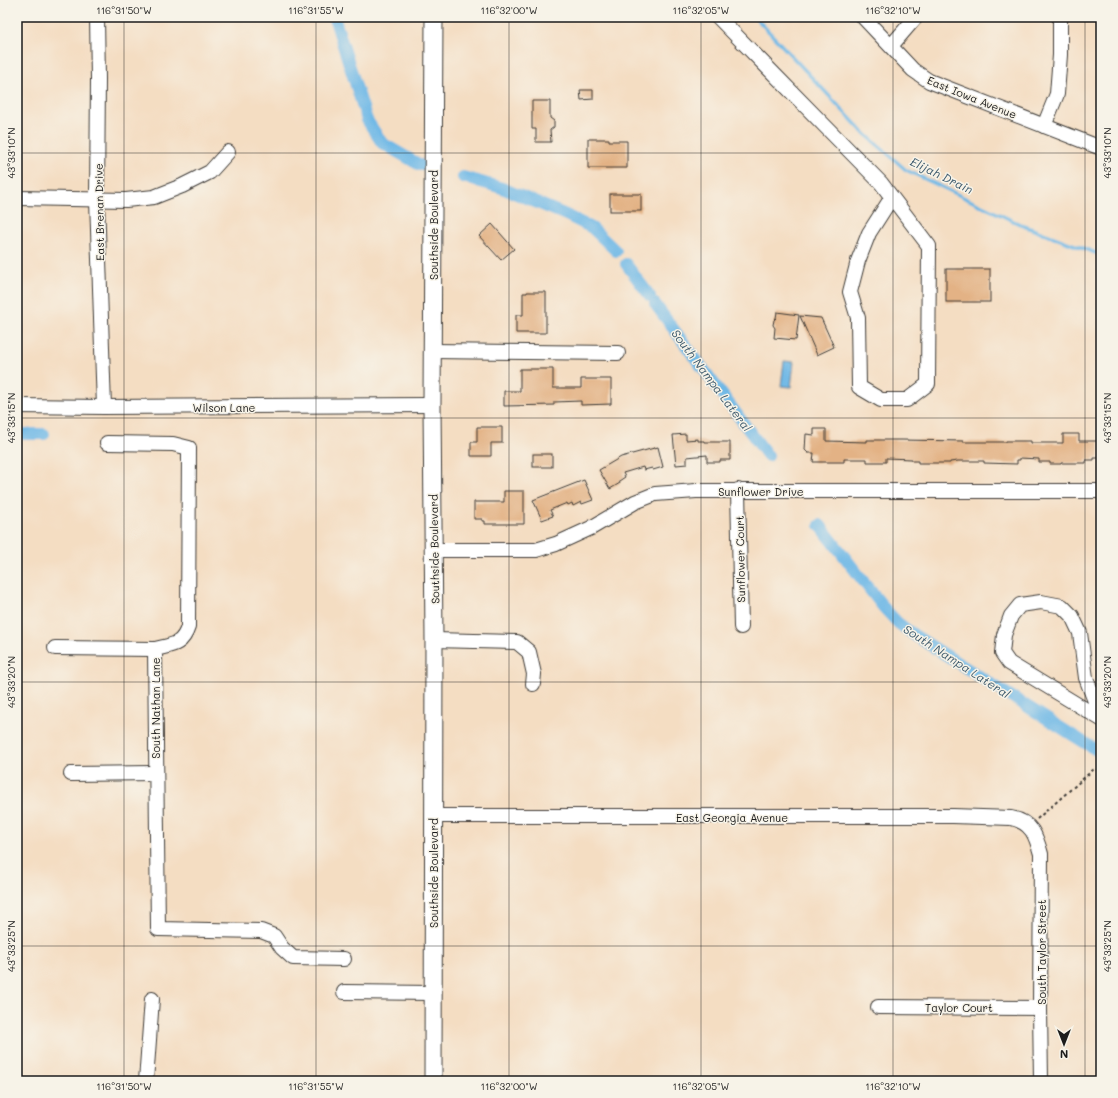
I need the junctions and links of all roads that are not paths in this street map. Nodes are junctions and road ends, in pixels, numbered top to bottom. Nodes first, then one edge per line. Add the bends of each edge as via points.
1 (97, 17) edge
2 (434, 17) edge
3 (718, 17) edge
4 (863, 17) edge
5 (916, 17) edge
6 (1060, 17) edge
7 (891, 46) junction
8 (1044, 126) junction
9 (1101, 148) edge
10 (228, 152) dead end
11 (892, 197) junction
12 (17, 198) edge
13 (97, 200) junction
14 (432, 351) junction
15 (618, 353) dead end
16 (432, 405) junction
17 (17, 406) edge
18 (104, 407) junction
19 (107, 443) dead end
20 (738, 490) junction
21 (1101, 491) edge
22 (434, 550) junction
23 (741, 627) dead end
24 (434, 640) junction
25 (55, 648) dead end
26 (155, 649) junction
27 (533, 684) dead end
28 (1101, 718) edge
29 (155, 773) junction
30 (72, 774) dead end
31 (433, 816) junction
32 (1029, 826) joint
33 (344, 959) dead end
34 (344, 992) dead end
35 (433, 992) junction
36 (152, 999) dead end
37 (878, 1007) dead end
38 (1040, 1008) junction
39 (146, 1081) edge
40 (433, 1081) edge
41 (1041, 1081) edge

1 - 13 street, East Brenan Drive
2 - 14 main road, Southside Boulevard
3 - 11 street via 881,182
4 - 7 street, East Iowa Avenue
5 - 7 street
6 - 8 street via 1057,94
7 - 8 street, East Iowa Avenue via 913,70 929,81
8 - 9 street, East Iowa Avenue
10 - 13 street via 210,172 154,197
11 - 11 street via 929,246 928,384 907,400 880,400 859,387 858,318 850,292 869,233
12 - 13 street
13 - 18 street, East Brenan Drive
14 - 15 street
14 - 16 main road, Southside Boulevard
16 - 18 street, Wilson Lane
16 - 22 main road, Southside Boulevard
17 - 18 street, Wilson Lane
19 - 26 street, South Nathan Lane via 173,444 189,448 188,627 186,636 179,642
20 - 21 street, Sunflower Drive
20 - 22 street, Sunflower Drive via 655,494 635,502 591,528 536,550
20 - 23 street, Sunflower Court
22 - 24 main road, Southside Boulevard
24 - 27 street via 517,642 529,652 534,674
24 - 31 main road, Southside Boulevard
25 - 26 street
26 - 29 street, South Nathan Lane
28 - 28 street via 1009,663 1002,653 1004,635 1010,616 1020,605 1041,602 1062,606 1072,616 1080,633 1086,678
29 - 30 street
29 - 33 street, South Nathan Lane via 158,929 261,931 274,936 292,958
31 - 32 street, East Georgia Avenue via 953,816 1011,818
31 - 35 main road, Southside Boulevard
32 - 38 street, South Taylor Street via 1037,839 1041,854
34 - 35 street
35 - 40 main road, Southside Boulevard
36 - 39 street
37 - 38 street, Taylor Court
38 - 41 street, South Taylor Street

